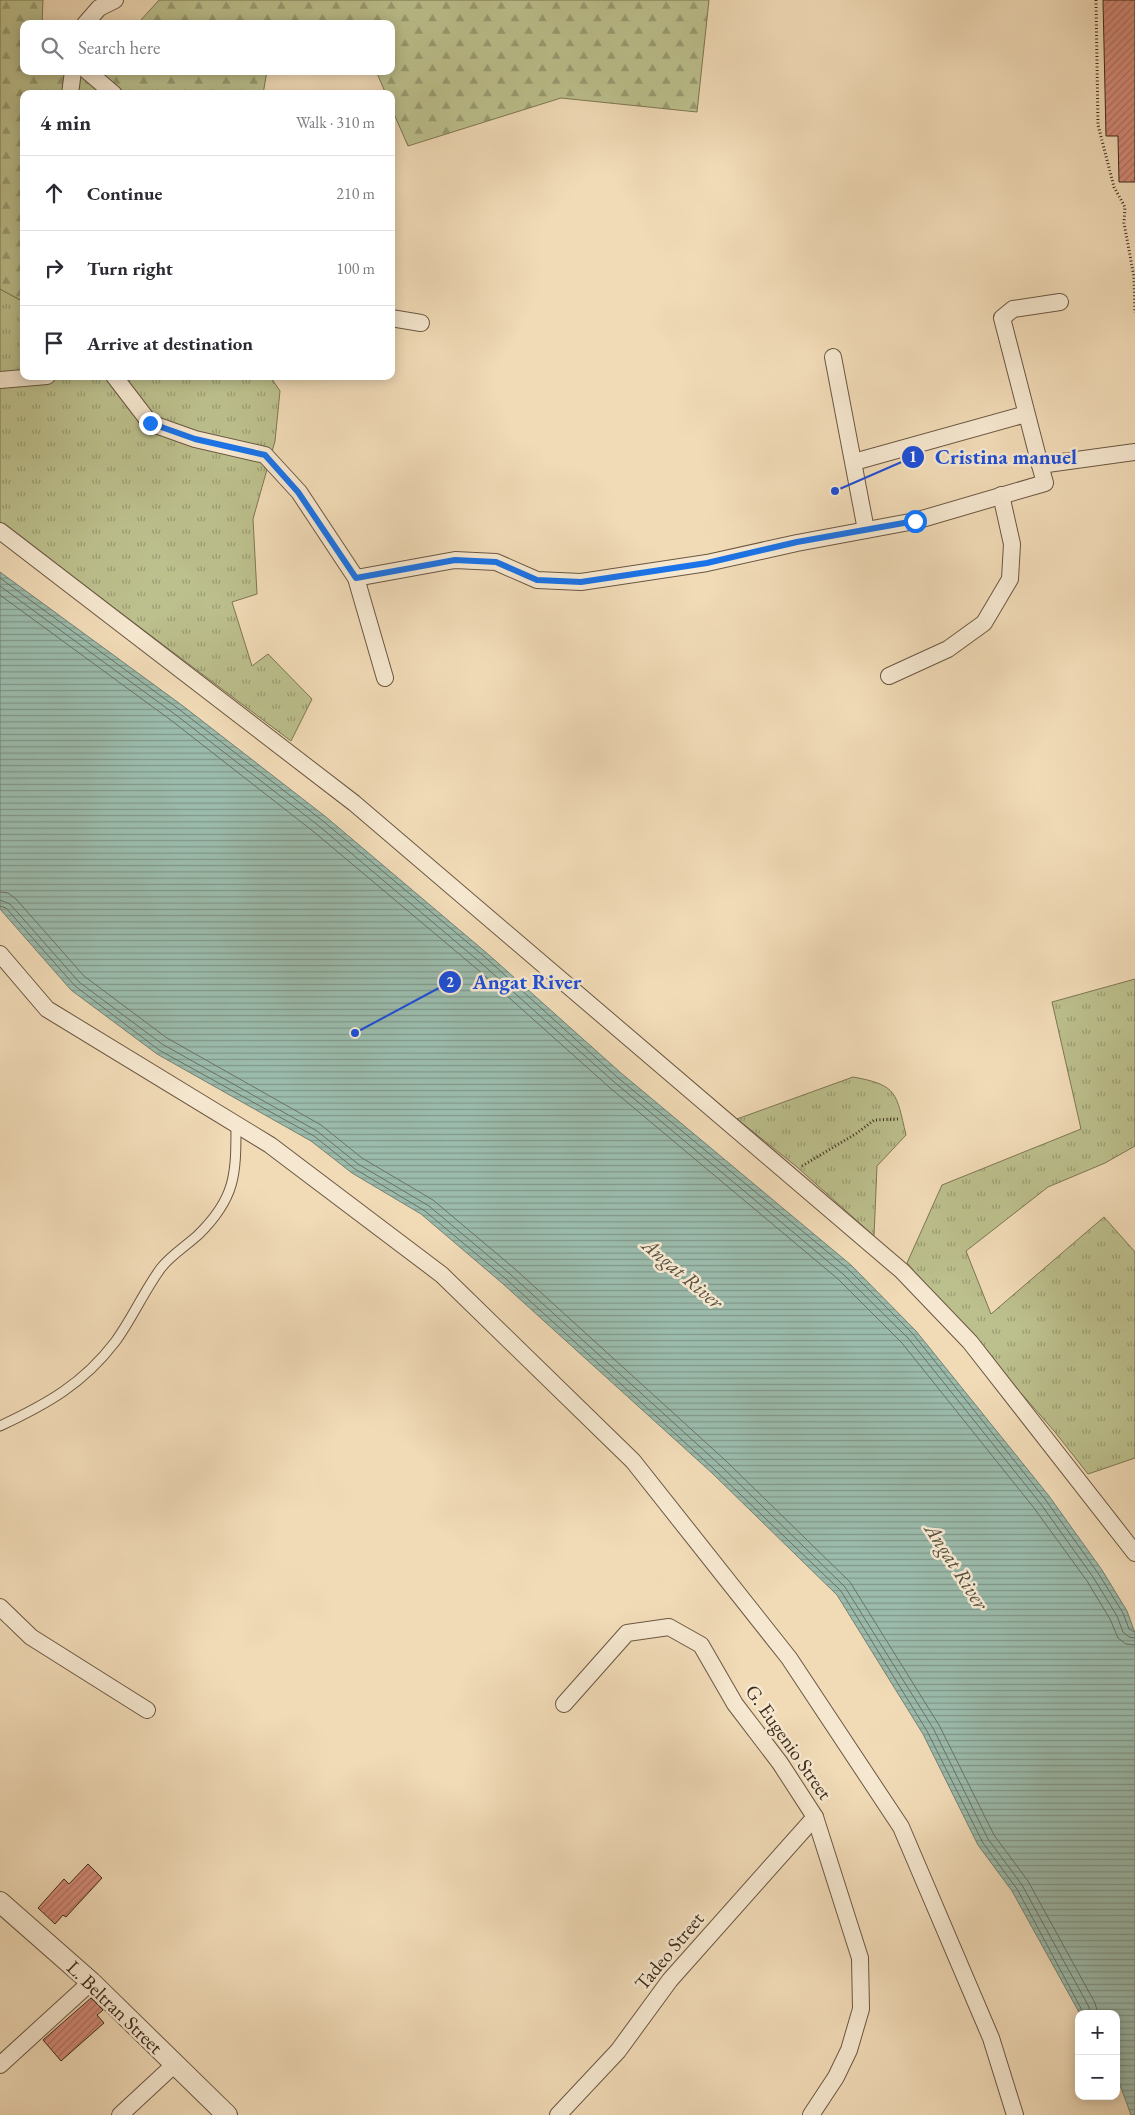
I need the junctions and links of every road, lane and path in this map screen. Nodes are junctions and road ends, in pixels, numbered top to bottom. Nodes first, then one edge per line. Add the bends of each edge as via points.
1 (115, 0) edge
2 (1096, 0) edge
3 (88, 20) edge
4 (72, 75) edge
5 (92, 75) edge
6 (71, 90) edge
7 (109, 90) edge
8 (1060, 302) dead end
9 (1135, 313) edge
10 (395, 319) edge
11 (421, 323) dead end
12 (832, 357) dead end
13 (20, 378) edge
14 (0, 380) edge
15 (117, 380) edge
16 (1026, 414) junction
17 (1135, 452) edge
18 (854, 462) junction
19 (1040, 465) junction
20 (1001, 495) junction
21 (866, 530) junction
22 (0, 531) edge
23 (356, 578) junction
24 (890, 676) dead end
25 (385, 678) dead end
26 (0, 954) edge
27 (900, 1119) dead end
28 (236, 1125) junction
29 (788, 1174) junction
30 (0, 1426) edge
31 (1135, 1553) edge
32 (0, 1606) edge
33 (564, 1704) dead end
34 (147, 1710) dead end
35 (815, 1817) junction
36 (0, 1902) edge
37 (91, 1982) junction
38 (175, 2064) junction
39 (0, 2065) edge
40 (120, 2115) edge
41 (227, 2115) edge
42 (558, 2115) edge
43 (811, 2115) edge
44 (1015, 2115) edge

1 - 3 street via 99,8
2 - 9 path via 1098,125 1114,186 1125,207
4 - 6 street
5 - 7 street
8 - 16 street via 1013,309 1002,318
10 - 11 street
12 - 18 street
13 - 14 street
15 - 23 street via 150,423 195,439 265,455 298,492
16 - 18 street
16 - 19 street
17 - 19 street
18 - 21 street
19 - 20 street via 1045,483
20 - 21 street via 915,521
20 - 24 street via 1012,544 1010,579 984,623 948,649
21 - 23 street via 707,563 581,582 537,580 496,562 455,560
22 - 29 street via 354,803
23 - 25 street
26 - 28 street via 47,1010
27 - 29 path via 874,1120
28 - 30 lane via 233,1186 222,1208 162,1267 116,1341 90,1373 48,1403
28 - 44 street via 270,1145 442,1275 633,1461 790,1658 901,1827 991,2038
29 - 31 street via 902,1271 970,1342
32 - 34 street via 31,1637
33 - 35 street, G. Eugenio Street via 627,1633 670,1627 701,1645 735,1704 780,1762
35 - 42 street, Tadeo Street via 670,1980 618,2051
35 - 43 street, G. Eugenio Street via 860,1958 861,2009 849,2050
36 - 37 street, L. Beltran Street
37 - 38 street, L. Beltran Street
37 - 39 street
38 - 40 street
38 - 41 street, L. Beltran Street

